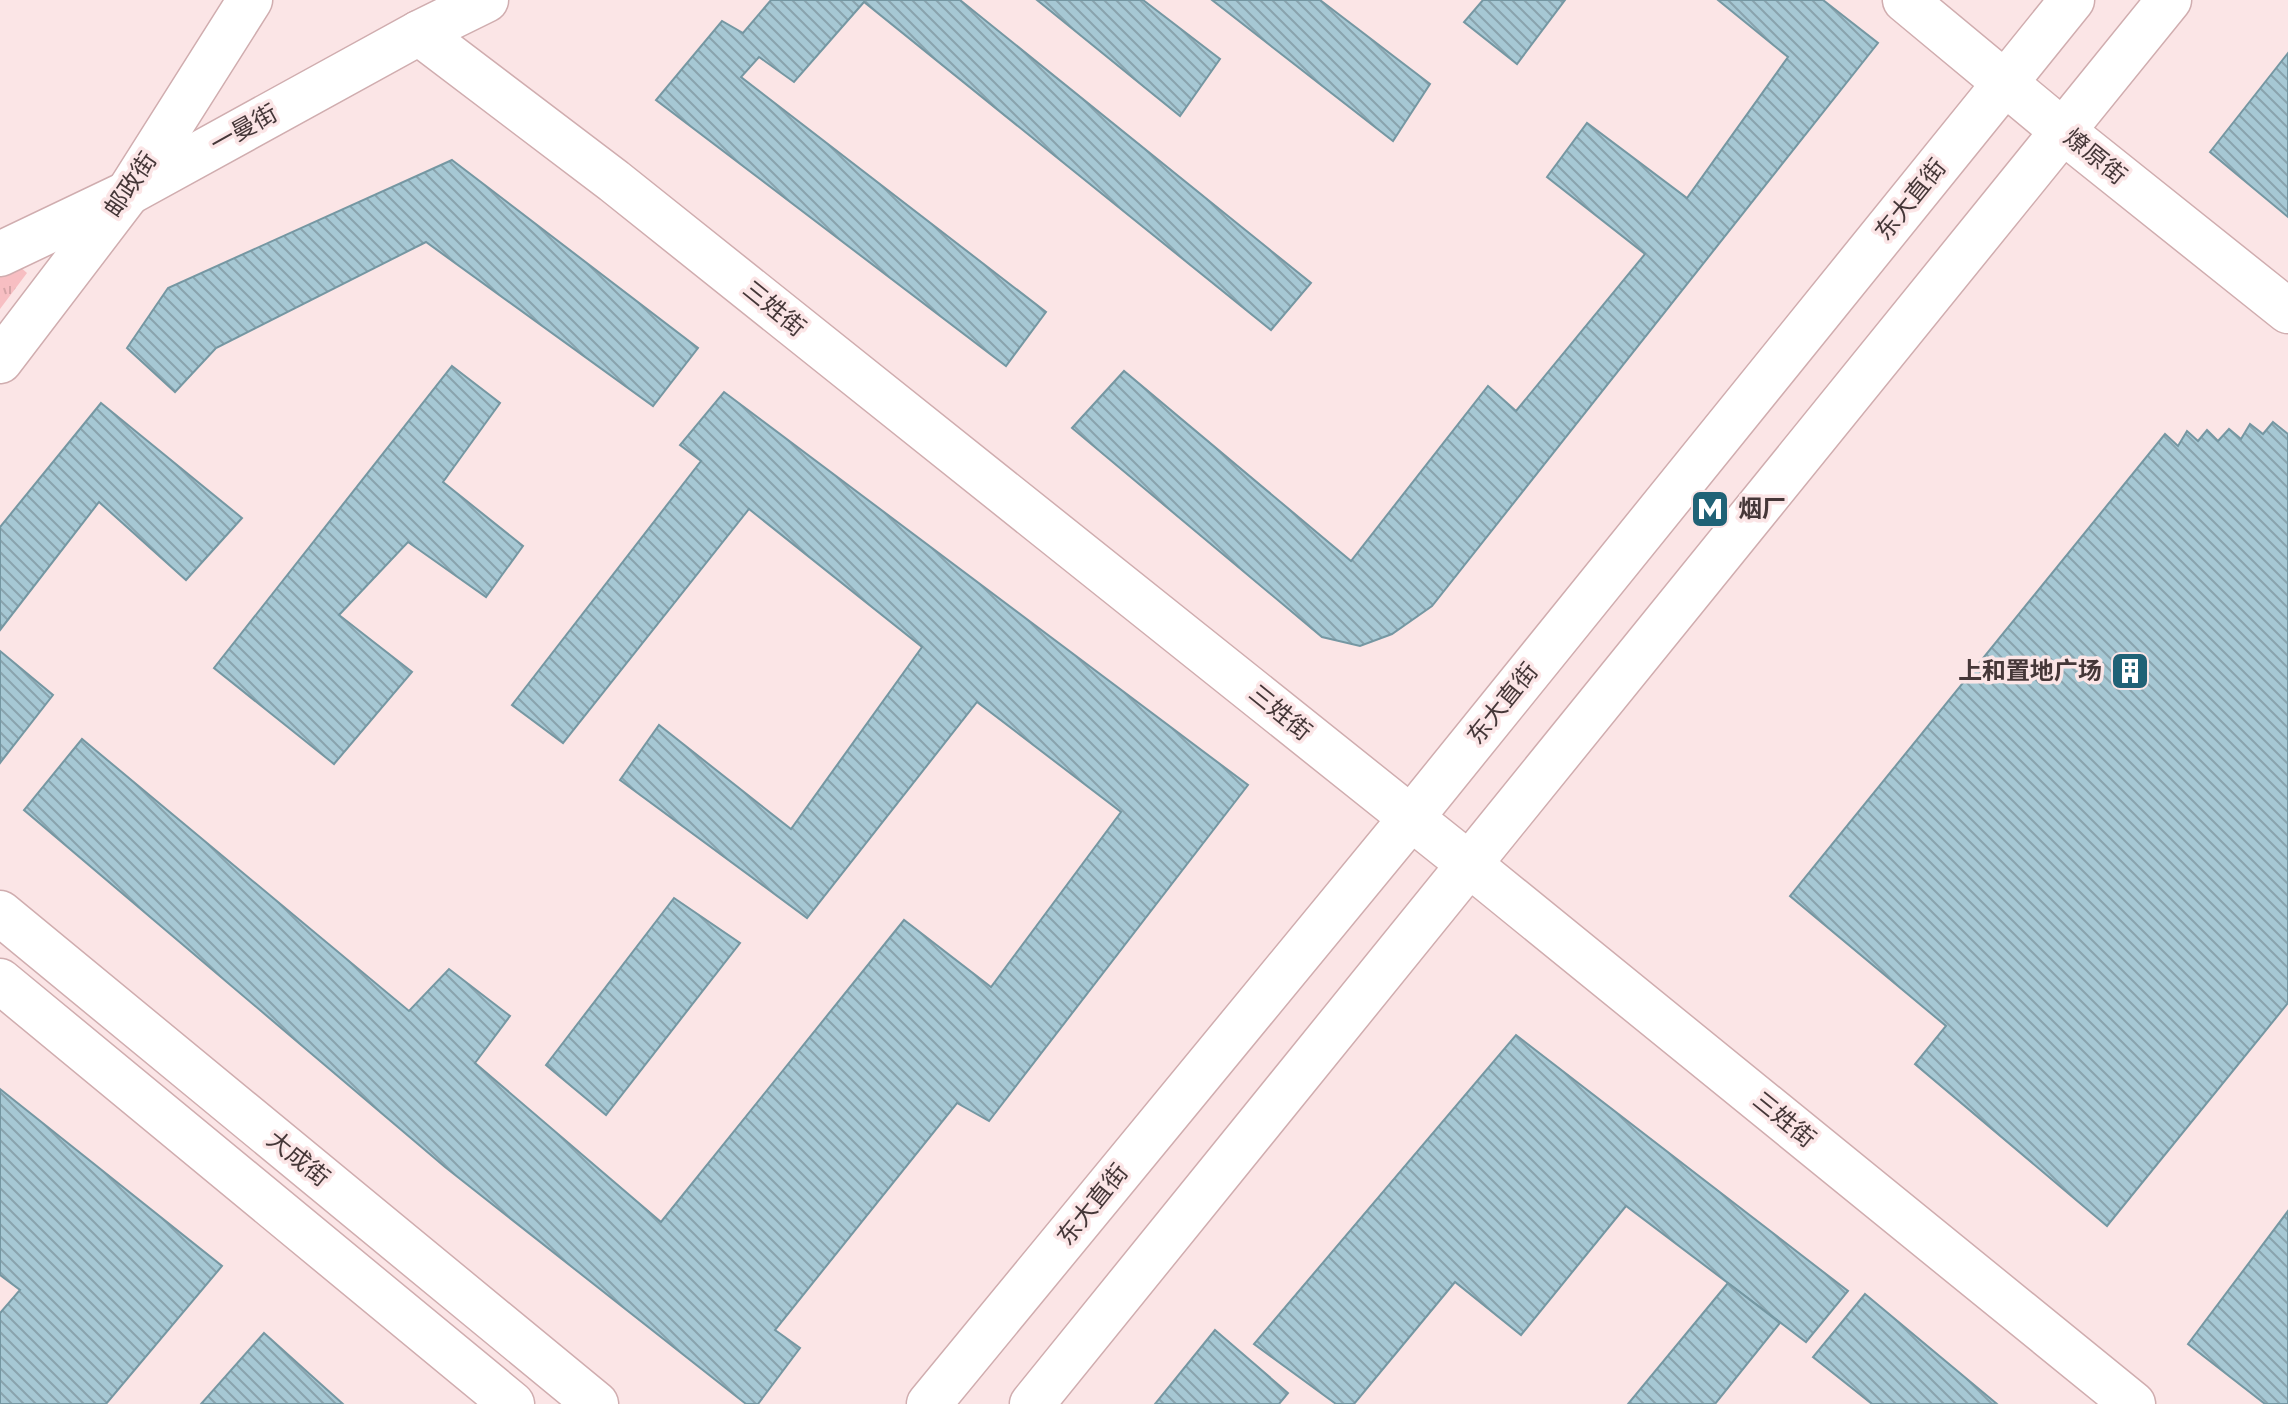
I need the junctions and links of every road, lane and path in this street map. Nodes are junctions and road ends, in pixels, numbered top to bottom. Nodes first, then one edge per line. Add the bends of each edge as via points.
1 (250, 0) edge
2 (486, 0) edge
3 (1905, 0) edge
4 (2072, 0) edge
5 (2169, 0) edge
6 (419, 33) junction
7 (2005, 84) junction
8 (2064, 132) junction
9 (128, 193) junction
10 (0, 254) edge
11 (2288, 311) edge
12 (0, 361) edge
13 (1411, 818) junction
14 (1470, 865) junction
15 (0, 913) edge
16 (0, 981) edge
17 (512, 1404) edge
18 (596, 1404) edge
19 (929, 1404) edge
20 (1032, 1404) edge
21 (2133, 1404) edge

1 - 9 main road, 邮政街
2 - 6 main road, 一曼街
3 - 7 main road, 燎原街
4 - 7 main road, 东大直街
5 - 8 main road
6 - 9 main road, 一曼街
6 - 13 main road, 三姓街 via 626,191
7 - 8 main road, 燎原街
7 - 13 main road, 东大直街
8 - 11 main road, 燎原街
8 - 14 main road
9 - 10 main road, 一曼街
9 - 12 main road, 邮政街
13 - 14 main road, 三姓街
13 - 19 main road, 东大直街
14 - 20 main road
14 - 21 main road, 三姓街
15 - 18 main road, 大成街
16 - 17 main road

